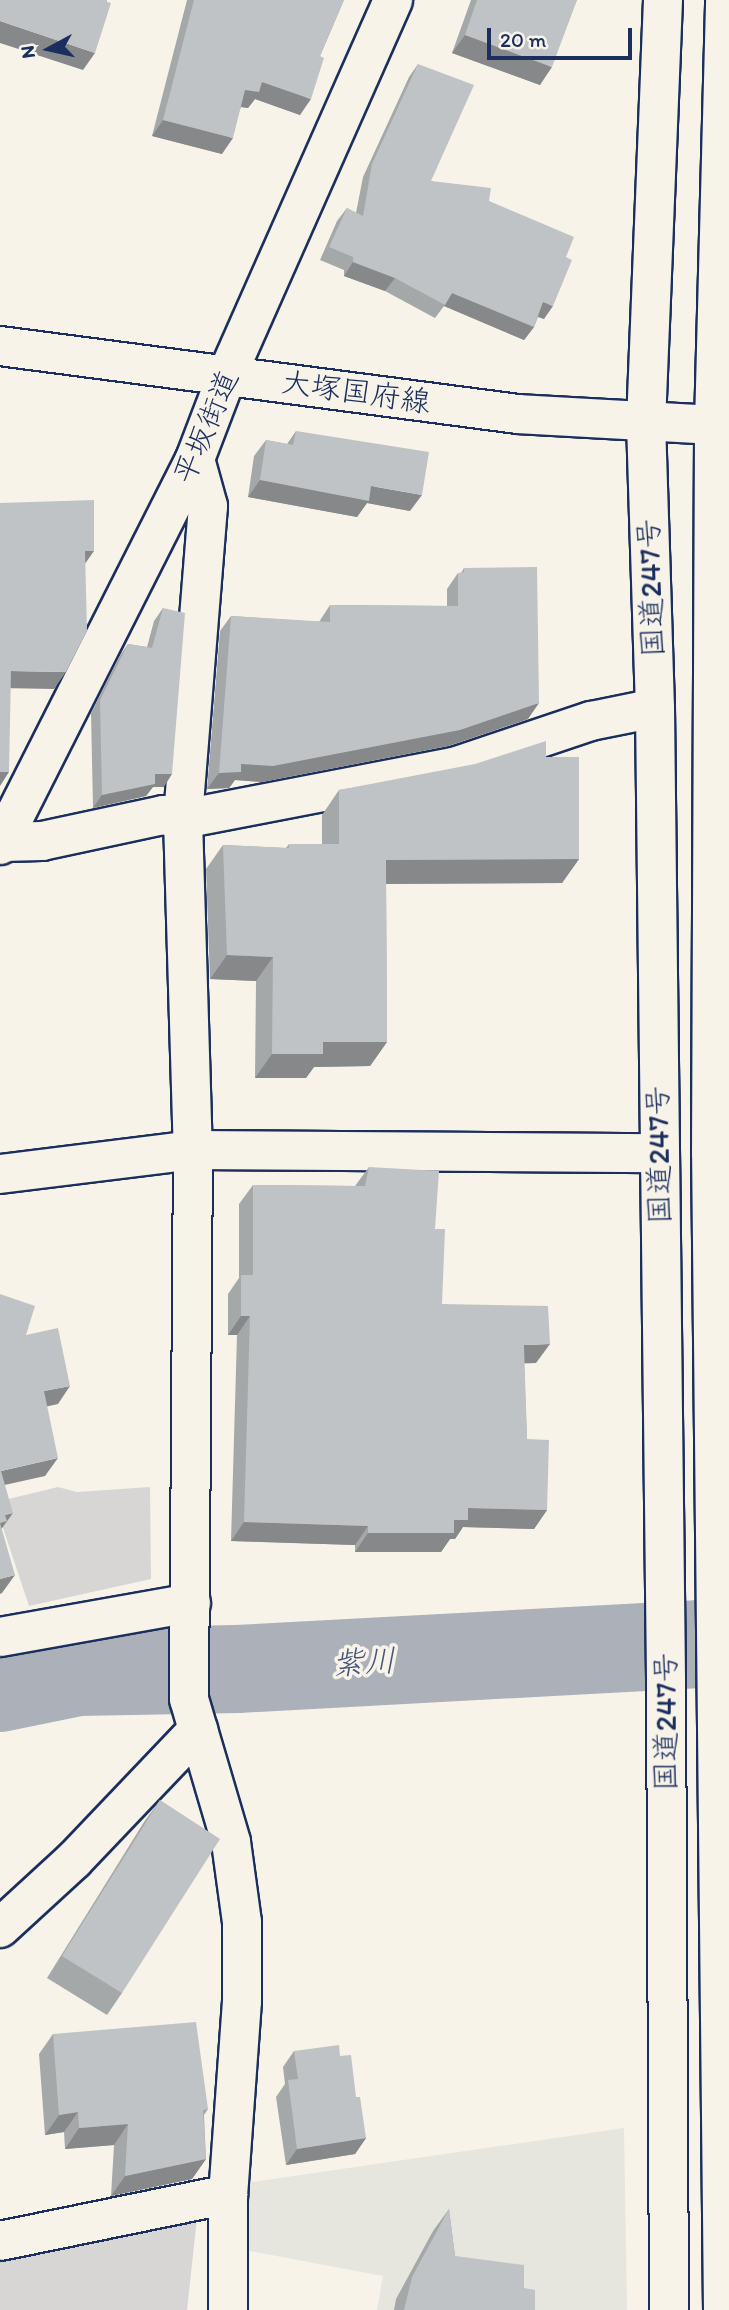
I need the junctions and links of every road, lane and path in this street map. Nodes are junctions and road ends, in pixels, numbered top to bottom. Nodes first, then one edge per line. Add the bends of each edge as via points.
1 (393, 0) edge
2 (663, 0) edge
3 (725, 0) edge
4 (0, 346) edge
5 (227, 375) junction
6 (646, 422) junction
7 (714, 425) junction
8 (195, 459) junction
9 (655, 708) junction
10 (183, 819) junction
11 (1, 843) edge
12 (193, 1150) junction
13 (659, 1153) junction
14 (0, 1174) edge
15 (722, 1390) edge
16 (191, 1603) junction
17 (0, 1637) edge
18 (194, 1714) junction
19 (0, 1928) edge
20 (228, 2194) junction
21 (0, 2241) edge
22 (228, 2310) edge
23 (668, 2310) edge
24 (723, 2310) edge

1 - 5 main road, 平坂街道
2 - 6 main road, 国道247号
3 - 7 main road, 国道247号
4 - 5 main road, 大塚国府線
5 - 6 main road, 大塚国府線 via 518,414
5 - 8 main road, 平坂街道
6 - 7 main road, 大塚国府線
6 - 9 main road, 国道247号
7 - 15 main road, 国道247号 via 711,1153
8 - 10 main road via 208,506
8 - 11 main road, 平坂街道
9 - 10 main road via 591,721 454,767
9 - 13 main road, 国道247号
10 - 11 main road via 163,815 42,841
10 - 12 main road
12 - 13 main road
12 - 14 main road
12 - 16 main road
13 - 23 main road, 国道247号
15 - 24 main road, 国道247号 via 717,1603
16 - 17 main road
16 - 18 main road via 188,1641
18 - 19 main road via 74,1860
18 - 20 main road via 230,1842 242,1922 242,2001
20 - 21 main road
20 - 22 main road

